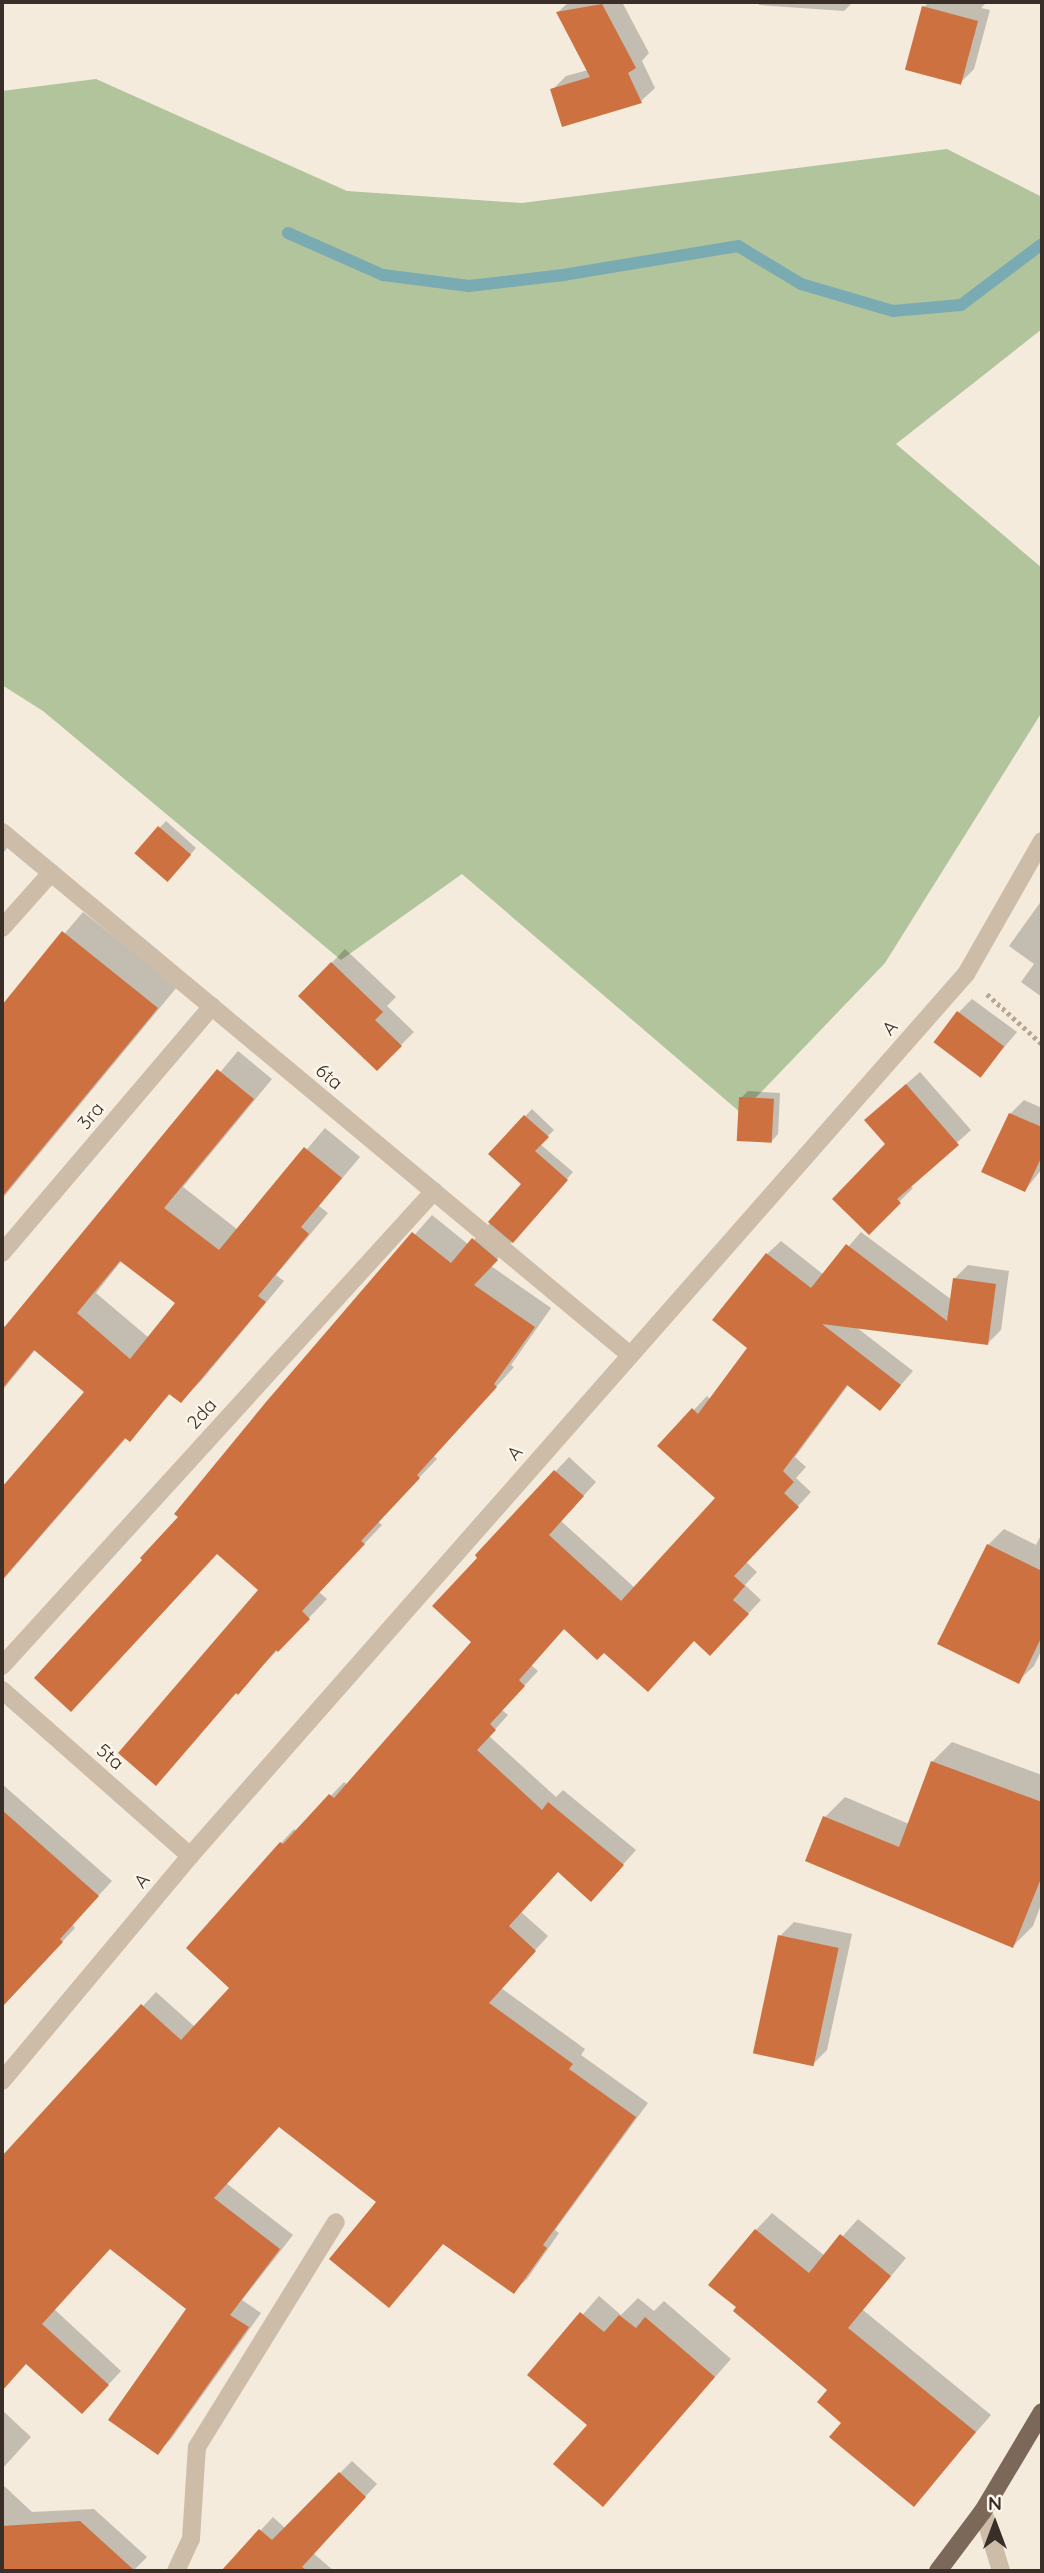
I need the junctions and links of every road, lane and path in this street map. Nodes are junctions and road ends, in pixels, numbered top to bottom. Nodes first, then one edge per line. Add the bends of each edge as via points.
1 (2, 832) edge
2 (1042, 841) edge
3 (51, 873) junction
4 (2, 928) edge
5 (966, 974) junction
6 (212, 1006) junction
7 (1042, 1044) edge
8 (434, 1191) junction
9 (2, 1253) edge
10 (629, 1354) junction
11 (2, 1666) edge
12 (2, 1690) edge
13 (190, 1856) junction
14 (2, 2081) edge
15 (336, 2222) dead end
16 (1042, 2412) edge
17 (983, 2511) junction
18 (176, 2571) edge
19 (938, 2571) edge
20 (1001, 2571) edge

1 - 3 street, 6ta
2 - 5 street, A
3 - 4 street
3 - 6 street, 6ta
5 - 7 path
5 - 10 street, A
6 - 8 street, 6ta
6 - 9 street, 3ra
8 - 10 street, 6ta
8 - 11 street, 2da
10 - 13 street, A
12 - 13 street, 5ta
13 - 14 street, A
15 - 18 street via 197,2447 191,2539
16 - 17 main road
17 - 19 main road
17 - 20 street

